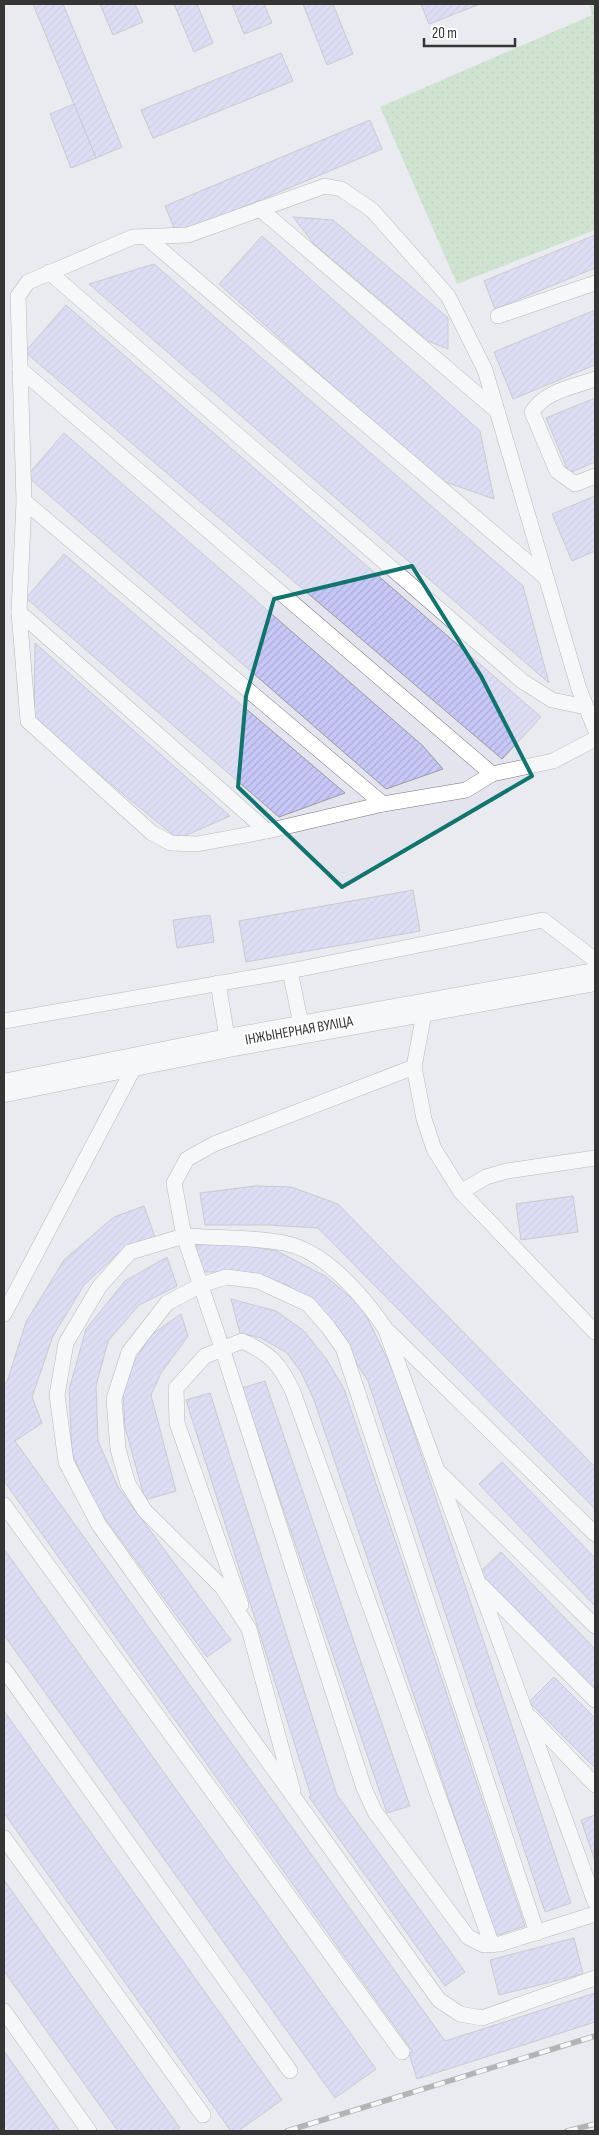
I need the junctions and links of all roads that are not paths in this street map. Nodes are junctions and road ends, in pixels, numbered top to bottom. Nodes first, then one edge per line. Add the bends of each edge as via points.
1 (260, 209) junction
2 (146, 237) junction
3 (49, 272) junction
4 (595, 283) edge
5 (498, 316) dead end
6 (20, 369) junction
7 (595, 379) edge
8 (497, 411) junction
9 (595, 476) edge
10 (24, 501) junction
11 (545, 577) junction
12 (20, 612) junction
13 (586, 707) junction
14 (595, 729) edge
15 (595, 739) edge
16 (492, 774) junction
17 (383, 804) junction
18 (267, 831) junction
19 (595, 960) edge
20 (290, 971) junction
21 (595, 977) edge
22 (218, 984) junction
23 (425, 1008) junction
24 (4, 1021) edge
25 (302, 1029) junction
26 (228, 1042) junction
27 (138, 1060) junction
28 (414, 1067) junction
29 (4, 1088) edge
30 (595, 1158) edge
31 (461, 1192) junction
32 (184, 1236) junction
33 (201, 1285) junction
34 (4, 1314) edge
35 (385, 1328) junction
36 (595, 1332) edge
37 (222, 1348) junction
38 (437, 1470) junction
39 (4, 1506) edge
40 (595, 1534) edge
41 (478, 1582) junction
42 (595, 1626) edge
43 (250, 1629) junction
44 (4, 1669) edge
45 (595, 1700) edge
46 (526, 1713) junction
47 (595, 1785) edge
48 (296, 1801) junction
49 (4, 1838) edge
50 (595, 1902) edge
51 (595, 1914) edge
52 (537, 1933) junction
53 (492, 1945) junction
54 (595, 1978) edge
55 (4, 2011) edge
56 (402, 2052) dead end
57 (290, 2071) dead end
58 (203, 2115) dead end
59 (89, 2131) edge

1 - 2 lane via 188,235
1 - 8 lane
1 - 8 lane via 325,186 341,190 372,210 448,296 485,370
2 - 3 lane via 133,237
2 - 11 lane
3 - 6 lane via 28,282 18,296
3 - 13 lane via 522,681 552,700
4 - 5 lane
6 - 10 lane
6 - 16 lane
7 - 9 lane via 548,396 538,402 532,412 557,471 575,484
8 - 11 lane
10 - 12 lane
10 - 17 lane
11 - 13 lane
12 - 18 lane
12 - 18 lane via 28,721 152,833 171,843 197,844
13 - 14 lane
15 - 16 lane via 553,761
16 - 17 lane via 466,790
17 - 18 lane
19 - 20 lane via 543,920
20 - 22 lane
20 - 25 lane
21 - 23 street, ІНЖЫНЕРНАЯ ВУЛІЦА
22 - 24 lane
22 - 26 lane
23 - 25 street, ІНЖЫНЕРНАЯ ВУЛІЦА
23 - 28 lane
25 - 26 street, ІНЖЫНЕРНАЯ ВУЛІЦА
26 - 27 street, ІНЖЫНЕРНАЯ ВУЛІЦА
27 - 29 street, ІНЖЫНЕРНАЯ ВУЛІЦА
27 - 34 lane
28 - 31 lane via 424,1119 434,1149
28 - 32 lane via 214,1144 188,1159 174,1183
30 - 31 lane via 507,1171 486,1177
31 - 36 lane
32 - 33 lane
32 - 35 lane via 285,1243 319,1258 362,1295
32 - 48 lane via 130,1252 99,1287 66,1343 57,1395 66,1462 99,1525
33 - 37 lane
33 - 43 lane via 166,1303 129,1352 114,1399 118,1449 128,1484 145,1511 222,1587
33 - 52 lane via 226,1278 258,1280 308,1304 343,1348
35 - 38 lane
35 - 40 lane
37 - 43 lane via 205,1356 176,1388 177,1423
37 - 53 lane via 364,1788 376,1812 468,1937 484,1945
37 - 53 lane via 242,1341 266,1352 283,1369
38 - 41 lane
38 - 42 lane
39 - 56 lane
41 - 45 lane
41 - 46 lane
43 - 48 lane
44 - 57 lane
46 - 47 lane
46 - 50 lane
48 - 54 lane via 439,2000 460,2014 482,2018
49 - 58 lane
51 - 52 lane
52 - 53 lane
55 - 59 lane

